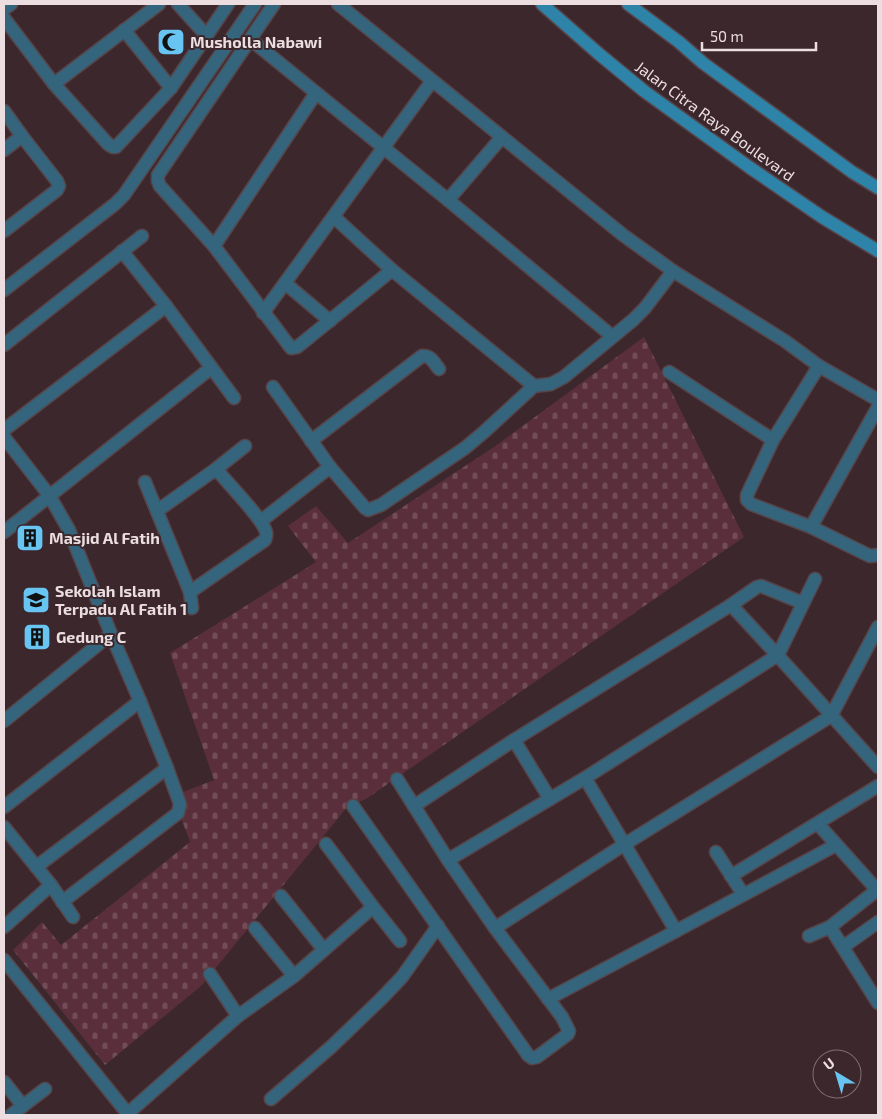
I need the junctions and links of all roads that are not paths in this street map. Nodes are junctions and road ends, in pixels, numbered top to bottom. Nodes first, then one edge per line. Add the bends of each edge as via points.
1 (11, 4) edge
2 (158, 4) edge
3 (178, 4) edge
4 (228, 4) edge
5 (255, 4) edge
6 (274, 4) edge
7 (338, 4) edge
8 (542, 4) edge
9 (628, 4) edge
10 (4, 9) edge
11 (4, 18) edge
12 (124, 30) junction
13 (206, 35) junction
14 (250, 39) junction
15 (432, 82) junction
16 (54, 84) junction
17 (171, 88) junction
18 (316, 93) junction
19 (4, 111) edge
20 (22, 136) junction
21 (502, 137) junction
22 (383, 148) junction
23 (4, 150) edge
24 (878, 188) edge
25 (448, 200) junction
26 (334, 217) junction
27 (4, 231) edge
28 (142, 236) dead end
29 (214, 246) junction
30 (122, 251) junction
31 (878, 251) edge
32 (392, 270) junction
33 (673, 271) junction
34 (285, 284) junction
35 (4, 290) edge
36 (166, 306) junction
37 (263, 313) junction
38 (330, 320) junction
39 (612, 336) junction
40 (4, 345) edge
41 (819, 366) junction
42 (211, 368) junction
43 (439, 369) dead end
44 (669, 372) dead end
45 (273, 386) dead end
46 (534, 386) junction
47 (234, 398) dead end
48 (878, 400) edge
49 (878, 407) edge
50 (4, 430) edge
51 (4, 437) edge
52 (773, 440) junction
53 (311, 441) junction
54 (245, 446) dead end
55 (330, 467) junction
56 (216, 469) junction
57 (145, 482) dead end
58 (49, 496) junction
59 (157, 511) junction
60 (261, 521) junction
61 (811, 527) junction
62 (4, 532) edge
63 (878, 555) edge
64 (815, 579) dead end
65 (190, 592) junction
66 (803, 603) junction
67 (731, 605) junction
68 (192, 608) dead end
69 (878, 628) edge
70 (110, 634) junction
71 (778, 655) junction
72 (140, 701) junction
73 (831, 716) junction
74 (5, 719) edge
75 (514, 740) junction
76 (878, 767) edge
77 (167, 768) junction
78 (585, 778) junction
79 (397, 779) dead end
80 (878, 786) edge
81 (550, 799) junction
82 (353, 806) dead end
83 (414, 806) junction
84 (4, 807) edge
85 (818, 824) junction
86 (4, 827) edge
87 (326, 844) dead end
88 (626, 844) junction
89 (836, 845) junction
90 (716, 852) dead end
91 (448, 860) junction
92 (36, 867) junction
93 (731, 876) junction
94 (50, 885) junction
95 (878, 891) edge
96 (743, 894) junction
97 (281, 896) dead end
98 (62, 902) junction
99 (373, 907) junction
100 (73, 917) dead end
101 (878, 922) edge
102 (438, 926) junction
103 (4, 927) edge
104 (255, 928) dead end
105 (495, 928) junction
106 (830, 928) junction
107 (676, 931) junction
108 (809, 936) dead end
109 (400, 941) dead end
110 (843, 947) junction
111 (324, 950) junction
112 (4, 960) edge
113 (210, 974) dead end
114 (294, 976) junction
115 (548, 999) junction
116 (878, 1003) edge
117 (238, 1016) junction
118 (4, 1082) edge
119 (45, 1088) dead end
120 (271, 1099) dead end
121 (23, 1106) junction
122 (11, 1115) edge
123 (127, 1115) edge

1 - 10 street
2 - 12 street
3 - 13 street
4 - 13 street
5 - 35 street via 124,195
6 - 14 street
7 - 15 street
8 - 31 main road, Jalan Citra Raya Boulevard via 644,91 822,217
9 - 24 main road via 844,167
11 - 16 street
12 - 16 street
12 - 17 street
13 - 17 street
14 - 18 street
14 - 29 street via 158,175 160,186
15 - 21 street
15 - 22 street
16 - 17 street via 113,147
18 - 22 street
18 - 29 street
19 - 20 street
20 - 23 street
20 - 27 street via 59,186
21 - 25 street
21 - 33 street via 623,236
22 - 25 street
22 - 26 street
25 - 39 street
26 - 32 street
26 - 34 street
28 - 30 street
29 - 37 street
30 - 36 street
30 - 40 street
32 - 38 street
32 - 46 street
33 - 39 street via 645,308
33 - 41 street
34 - 37 street
34 - 38 street
36 - 42 street
36 - 50 street
37 - 38 street via 291,348 297,347
39 - 46 street via 564,377
41 - 48 street
41 - 52 street
42 - 47 street
42 - 58 street
43 - 53 street via 430,358 422,356
44 - 52 street
45 - 53 street
46 - 55 street via 464,448 372,509 365,508
49 - 61 street
51 - 58 street
52 - 61 street via 746,495 747,500
53 - 55 street
54 - 56 street
55 - 60 street
56 - 59 street
56 - 60 street
57 - 59 street
58 - 62 street
58 - 70 street via 69,530
59 - 65 street
60 - 65 street via 266,532 265,540
61 - 63 street via 870,556
64 - 66 street
65 - 68 street
66 - 67 street via 761,586
66 - 71 street
67 - 71 street
67 - 75 street
69 - 73 street
70 - 72 street
70 - 74 street
71 - 73 street
71 - 78 street
72 - 77 street
72 - 84 street
73 - 76 street
73 - 88 street
75 - 81 street
75 - 83 street
77 - 92 street
77 - 98 street via 180,804 178,813
78 - 81 street
78 - 88 street
79 - 83 street
80 - 85 street
81 - 91 street
82 - 102 street
83 - 91 street
85 - 89 street
85 - 93 street
86 - 92 street
87 - 99 street
88 - 105 street
88 - 107 street
89 - 95 street
89 - 96 street
90 - 93 street
91 - 105 street
92 - 94 street
93 - 96 street
94 - 98 street
94 - 103 street
95 - 106 street
96 - 107 street
97 - 111 street
98 - 100 street
99 - 109 street
99 - 111 street
101 - 110 street
102 - 115 street via 532,1058 569,1033
102 - 120 street via 402,977 382,998
104 - 114 street
105 - 115 street
106 - 108 street
106 - 110 street
107 - 115 street
110 - 116 street
111 - 114 street
112 - 123 street
113 - 117 street
114 - 117 street
117 - 123 street
118 - 121 street
119 - 121 street
121 - 122 street

